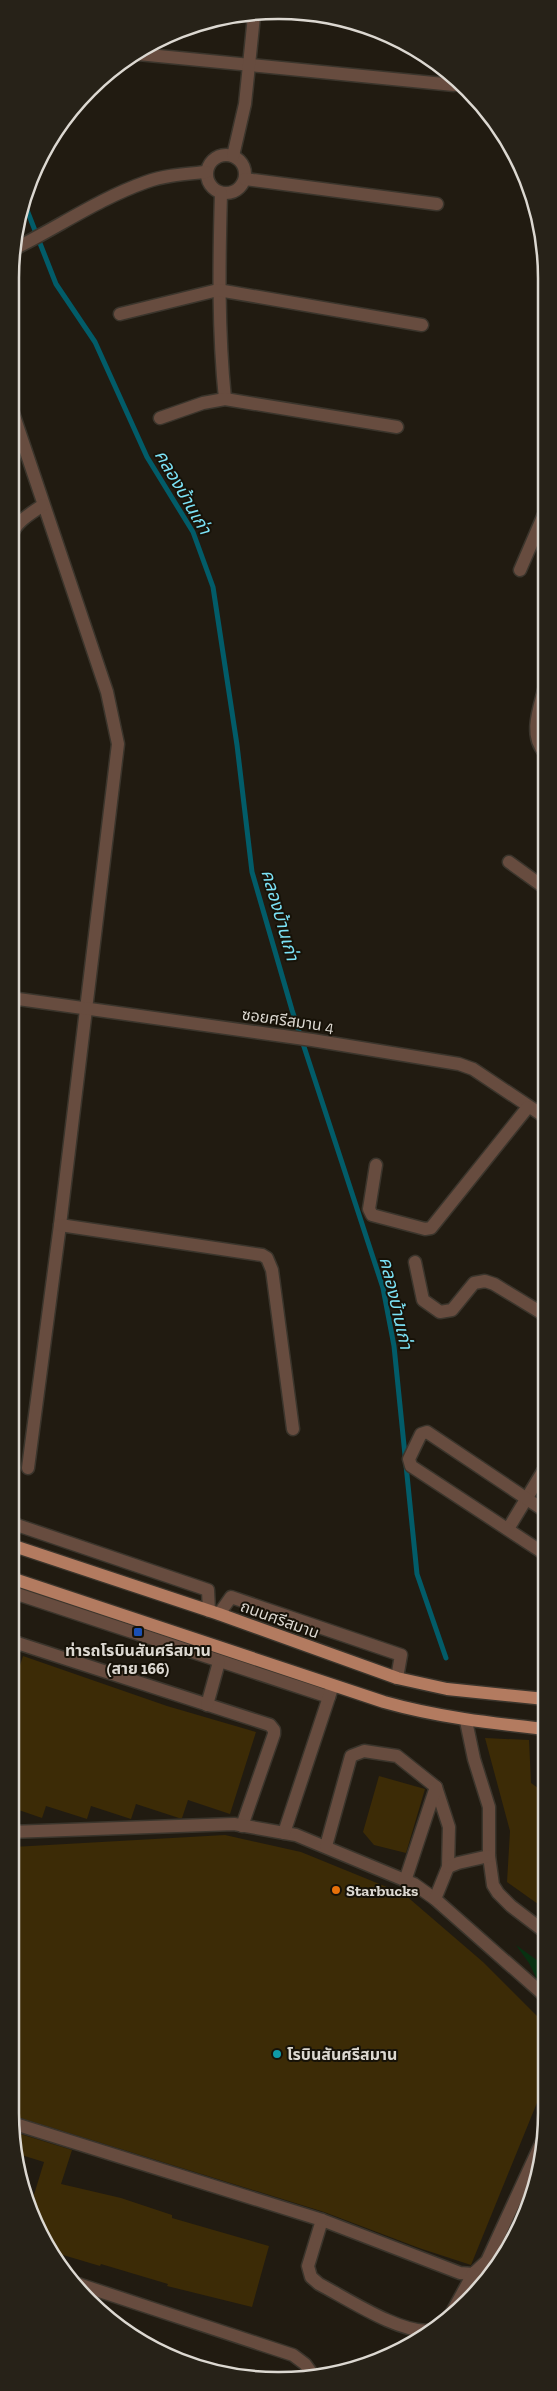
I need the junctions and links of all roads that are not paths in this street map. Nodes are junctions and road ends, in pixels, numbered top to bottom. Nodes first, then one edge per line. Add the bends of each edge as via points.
1 (254, 20) edge
2 (148, 55) edge
3 (250, 64) junction
4 (452, 85) edge
5 (233, 156) junction
6 (206, 172) junction
7 (245, 179) junction
8 (221, 193) junction
9 (436, 204) dead end
10 (21, 246) edge
11 (218, 290) junction
12 (120, 314) dead end
13 (422, 325) dead end
14 (225, 399) junction
15 (160, 418) dead end
16 (397, 427) dead end
17 (19, 431) edge
18 (43, 505) junction
19 (19, 524) edge
20 (538, 528) edge
21 (520, 570) dead end
22 (538, 720) edge
23 (538, 746) edge
24 (509, 862) dead end
25 (538, 883) edge
26 (19, 999) edge
27 (86, 1008) junction
28 (528, 1106) junction
29 (538, 1112) edge
30 (376, 1165) dead end
31 (60, 1225) junction
32 (415, 1262) dead end
33 (538, 1311) edge
34 (293, 1429) dead end
35 (28, 1468) dead end
36 (538, 1479) edge
37 (526, 1499) junction
38 (538, 1507) edge
39 (19, 1526) edge
40 (508, 1529) junction
41 (19, 1548) edge
42 (538, 1549) edge
43 (19, 1581) edge
44 (19, 1595) edge
45 (214, 1613) junction
46 (19, 1644) edge
47 (219, 1662) junction
48 (397, 1678) junction
49 (331, 1692) junction
50 (538, 1698) edge
51 (207, 1705) junction
52 (466, 1721) junction
53 (538, 1728) edge
54 (436, 1787) junction
55 (242, 1826) junction
56 (19, 1832) edge
57 (284, 1834) junction
58 (326, 1846) junction
59 (489, 1856) junction
60 (448, 1867) junction
61 (405, 1881) junction
62 (434, 1899) junction
63 (538, 1926) edge
64 (538, 1990) edge
65 (19, 2126) edge
66 (534, 2160) edge
67 (322, 2220) junction
68 (473, 2274) junction
69 (85, 2286) edge
70 (460, 2298) edge
71 (418, 2331) edge
72 (310, 2370) edge

1 - 3 street
2 - 3 street
3 - 4 street
3 - 5 street
5 - 6 street via 215,158
5 - 7 street via 243,165
6 - 8 street via 212,189
6 - 10 street via 146,182 97,202
7 - 8 street via 236,191
7 - 9 street
8 - 11 street
11 - 12 street
11 - 13 street
11 - 14 street
14 - 15 street
14 - 16 street
17 - 18 street
18 - 19 street
18 - 27 street via 107,692 118,744
20 - 21 street
22 - 23 street via 535,734
24 - 25 street
26 - 27 street, ซอยศรีสมาน 4
27 - 28 street, ซอยศรีสมาน 4 via 466,1066
27 - 31 street
28 - 29 street, ซอยศรีสมาน 4
28 - 30 street via 431,1228 372,1215 369,1209
31 - 34 street via 267,1258 272,1270
31 - 35 street
32 - 33 street via 422,1300 440,1312 452,1310 474,1282 485,1281
36 - 37 street
37 - 38 street
37 - 40 street
37 - 40 street via 427,1432 421,1434 409,1458 411,1466
39 - 45 street via 208,1590
40 - 42 street
41 - 45 main road, ถนนศรีสมาน
43 - 49 main road
44 - 47 street
45 - 48 main road, ถนนศรีสมาน
45 - 48 street via 230,1597 401,1655
46 - 51 street
47 - 49 street
47 - 51 street
48 - 50 main road, ถนนศรีสมาน via 446,1689
49 - 52 main road
49 - 57 street
51 - 55 street via 270,1725 274,1730
52 - 53 main road
52 - 59 street via 489,1807
54 - 58 street via 397,1756 364,1751 356,1753 351,1756
54 - 60 street via 449,1827
54 - 61 street
55 - 56 street
55 - 57 street
57 - 58 street
58 - 61 street
59 - 60 street
59 - 63 street via 493,1885 498,1893
60 - 62 street
61 - 62 street
62 - 64 street
65 - 67 street
66 - 68 street via 487,2261
67 - 68 street via 460,2273
67 - 71 street via 308,2266 311,2277 398,2325
68 - 70 street
69 - 72 street via 293,2355

